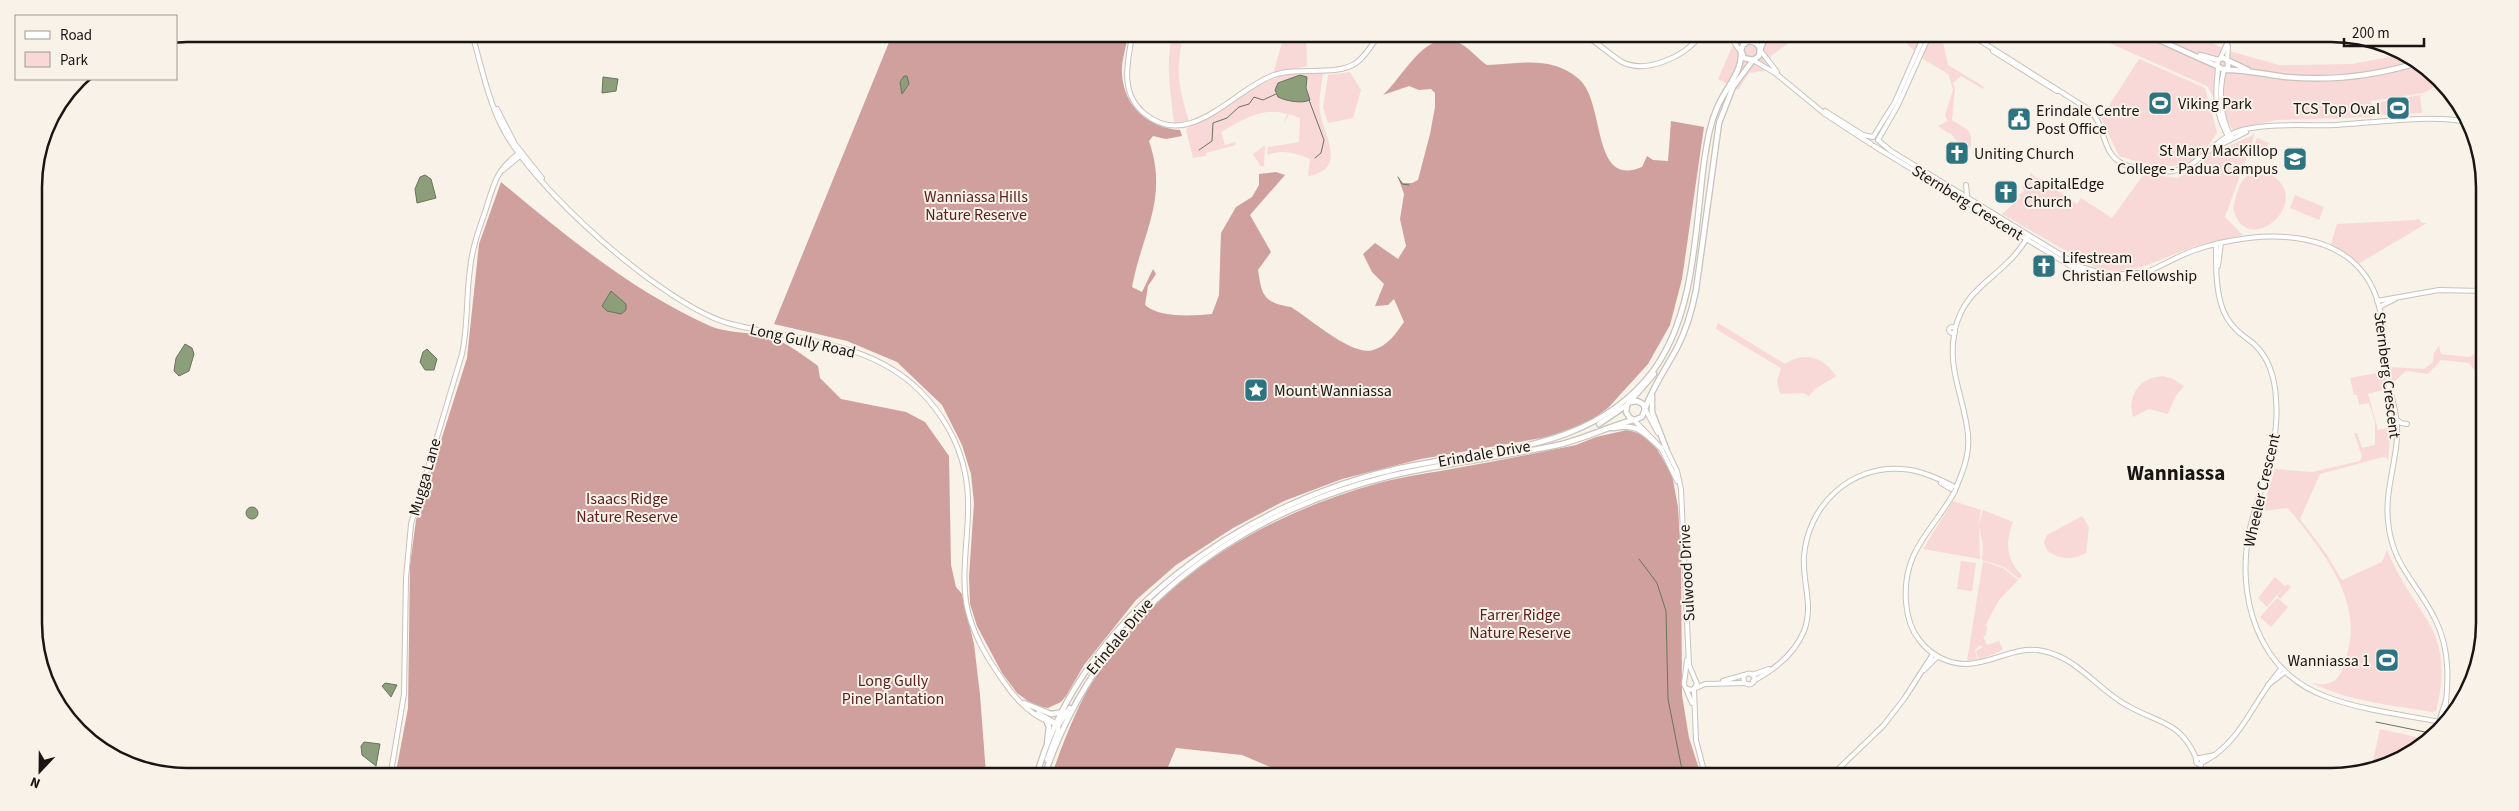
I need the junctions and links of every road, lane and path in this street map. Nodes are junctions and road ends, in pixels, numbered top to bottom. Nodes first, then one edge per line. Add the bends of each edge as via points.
1 (474, 42) edge
2 (1131, 42) edge
3 (1374, 42) edge
4 (1594, 42) edge
5 (1693, 42) edge
6 (1734, 42) edge
7 (1747, 42) edge
8 (1754, 42) edge
9 (1763, 42) edge
10 (1925, 42) edge
11 (1925, 42) edge
12 (1980, 42) edge
13 (2166, 42) edge
14 (2228, 42) edge
15 (2229, 42) edge
16 (2177, 47) junction
17 (1760, 50) junction
18 (1741, 53) junction
19 (1753, 60) junction
20 (2219, 60) junction
21 (2228, 62) junction
22 (2409, 65) edge
23 (2217, 67) junction
24 (2225, 70) junction
25 (2256, 73) junction
26 (488, 86) junction
27 (1816, 105) junction
28 (2461, 121) edge
29 (2225, 124) junction
30 (2224, 129) junction
31 (2250, 129) junction
32 (2236, 133) junction
33 (1873, 137) junction
34 (2230, 138) junction
35 (1878, 140) junction
36 (2222, 140) junction
37 (1872, 145) junction
38 (513, 146) junction
39 (2214, 148) junction
40 (520, 154) junction
41 (509, 160) junction
42 (514, 160) junction
43 (528, 166) junction
44 (1966, 186) dead end
45 (493, 187) junction
46 (1968, 197) junction
47 (565, 204) junction
48 (1987, 211) junction
49 (2026, 236) junction
50 (2219, 244) junction
51 (2208, 246) junction
52 (2216, 254) junction
53 (2218, 266) junction
54 (1688, 288) junction
55 (2476, 291) edge
56 (2397, 298) junction
57 (2377, 301) junction
58 (2379, 307) junction
59 (1954, 329) junction
60 (1953, 342) junction
61 (1663, 372) junction
62 (1628, 404) junction
63 (1645, 409) junction
64 (2396, 419) junction
65 (1634, 420) junction
66 (2407, 424) dead end
67 (1602, 430) junction
68 (1570, 434) junction
69 (1664, 448) junction
70 (1953, 488) junction
71 (1689, 654) junction
72 (1935, 655) junction
73 (1771, 669) junction
74 (2283, 670) junction
75 (1744, 675) junction
76 (1752, 675) junction
77 (1695, 679) junction
78 (1685, 681) junction
79 (1753, 681) junction
80 (1086, 683) junction
81 (1745, 683) junction
82 (1695, 688) junction
83 (1687, 689) junction
84 (1013, 695) junction
85 (1024, 703) junction
86 (1693, 705) junction
87 (1064, 712) junction
88 (2444, 714) edge
89 (1046, 720) junction
90 (2437, 722) edge
91 (1058, 724) junction
92 (1044, 754) junction
93 (2199, 760) junction
94 (391, 768) edge
95 (1039, 768) edge
96 (1046, 768) edge
97 (1047, 768) edge
98 (1703, 768) edge
99 (1840, 768) edge
100 (2200, 768) edge

1 - 26 street
2 - 3 street via 1126,71 1128,90 1140,110 1162,124 1178,126 1194,123 1269,78 1290,71 1349,67 1365,55
4 - 5 street via 1620,61 1639,66 1679,54
6 - 18 street
7 - 18 main road
8 - 17 main road
9 - 17 main road
10 - 33 street via 1895,102
11 - 35 street via 1898,104
12 - 39 street via 2093,112 2114,158 2124,165 2158,172 2177,171 2195,164
13 - 16 main road
14 - 20 street
15 - 21 street
16 - 20 main road
16 - 23 main road
17 - 19 main road via 1759,56
17 - 27 street, Sternberg Crescent via 1777,72
18 - 19 main road via 1746,59
18 - 54 main road, Erindale Drive via 1740,66 1721,98 1708,138
19 - 27 street, Sternberg Crescent
19 - 61 main road via 1733,87 1722,112 1694,303 1684,333
20 - 21 main road
20 - 23 main road
21 - 24 main road
21 - 25 main road
22 - 25 main road via 2386,72 2337,78 2296,78
23 - 24 main road
23 - 30 street via 2215,100
24 - 25 main road
24 - 29 street via 2220,100
26 - 38 street via 501,125
26 - 40 street
27 - 33 street, Sternberg Crescent via 1863,135
27 - 37 street, Sternberg Crescent
28 - 31 street via 2444,119 2334,125 2277,124
29 - 32 street
29 - 34 street
30 - 34 street
30 - 36 street
31 - 32 street
31 - 34 street
32 - 34 street
33 - 35 street, Sternberg Crescent
33 - 37 street
34 - 36 street
34 - 39 street
35 - 37 street via 1878,144
35 - 46 street, Sternberg Crescent
36 - 39 street
37 - 48 street, Sternberg Crescent
38 - 40 street
38 - 41 street via 514,152
40 - 41 street, Mugga Lane
40 - 42 street, Mugga Lane
40 - 43 street, Long Gully Road
40 - 47 street, Long Gully Road
41 - 45 street, Mugga Lane via 500,170
42 - 43 street
42 - 45 street, Mugga Lane via 503,170
43 - 47 street, Long Gully Road
44 - 46 street
45 - 94 street, Mugga Lane via 472,256 462,354 411,524 405,592 404,694
46 - 48 street, Sternberg Crescent
47 - 84 street, Long Gully Road via 628,262 706,314 731,324 852,350 883,363 916,387 934,407 963,462 968,498 965,586 969,616 986,653
48 - 49 street, Sternberg Crescent
49 - 51 street, Sternberg Crescent via 2077,270 2103,276 2131,277
49 - 59 street via 2016,253 1977,289
50 - 51 street, Sternberg Crescent
50 - 52 street, Wheeler Crescent
50 - 53 street, Wheeler Crescent
50 - 57 street, Sternberg Crescent via 2286,236 2322,243 2357,267
51 - 52 street
52 - 53 street, Wheeler Crescent
53 - 74 street, Wheeler Crescent via 2219,297 2226,317 2264,355 2274,382 2276,435 2247,547 2247,596 2257,632 2270,656
54 - 62 main road via 1671,346 1655,373
54 - 68 main road, Erindale Drive via 1673,336 1651,373 1610,412
55 - 56 street via 2439,290
56 - 57 street
56 - 58 street
57 - 58 street, Sternberg Crescent
58 - 64 street, Sternberg Crescent
59 - 60 street
59 - 60 street via 1950,332
60 - 70 street via 1954,368 1968,436 1962,476
61 - 63 main road
61 - 69 main road via 1652,396 1651,408
62 - 63 main road via 1640,402
62 - 65 main road via 1627,415
62 - 68 main road via 1586,430
63 - 65 main road via 1642,417
63 - 69 street, Sulwood Drive
64 - 66 street
64 - 88 street, Sternberg Crescent via 2396,448 2387,507 2389,531 2404,573 2430,610 2442,635 2448,667
65 - 67 main road, Erindale Drive
65 - 69 street, Sulwood Drive
67 - 69 main road via 1622,426 1638,428
67 - 80 main road, Erindale Drive via 1542,448 1366,482 1319,498 1262,524 1203,560 1159,596 1118,639
68 - 87 main road, Erindale Drive via 1364,477 1308,497 1244,528 1188,564 1142,605 1103,650
69 - 71 street, Sulwood Drive via 1676,471 1680,492
70 - 72 street via 1916,546 1906,578 1906,606 1911,625 1919,640
70 - 73 street via 1910,470 1878,470 1849,482 1826,500 1817,514 1806,545 1804,560 1809,605 1806,625 1792,651
71 - 77 street, Sulwood Drive
71 - 78 street, Sulwood Drive
72 - 93 street via 1965,664 1983,662 2016,650 2053,653 2071,662 2122,703 2174,726 2187,739
72 - 99 street via 1883,726
73 - 76 street
73 - 79 street
74 - 90 street, Wheeler Crescent via 2308,689 2342,702
74 - 93 street via 2268,686 2237,736 2215,755
75 - 76 street
75 - 77 street via 1728,681
75 - 81 street
76 - 79 street
77 - 78 street via 1690,677
77 - 82 street, Sulwood Drive
78 - 83 street, Sulwood Drive
79 - 81 street
80 - 91 main road
80 - 97 main road, Erindale Drive
81 - 82 street via 1705,684
82 - 83 street
82 - 86 street, Sulwood Drive
83 - 86 street, Sulwood Drive
84 - 85 street, Long Gully Road
84 - 89 street, Long Gully Road via 1028,710
85 - 87 main road via 1050,714
85 - 91 street, Long Gully Road
86 - 98 street, Sulwood Drive via 1697,749
87 - 91 main road, Erindale Drive
89 - 91 street, Long Gully Road
89 - 92 main road via 1049,732
91 - 92 main road
91 - 96 main road
92 - 95 main road
93 - 100 street

